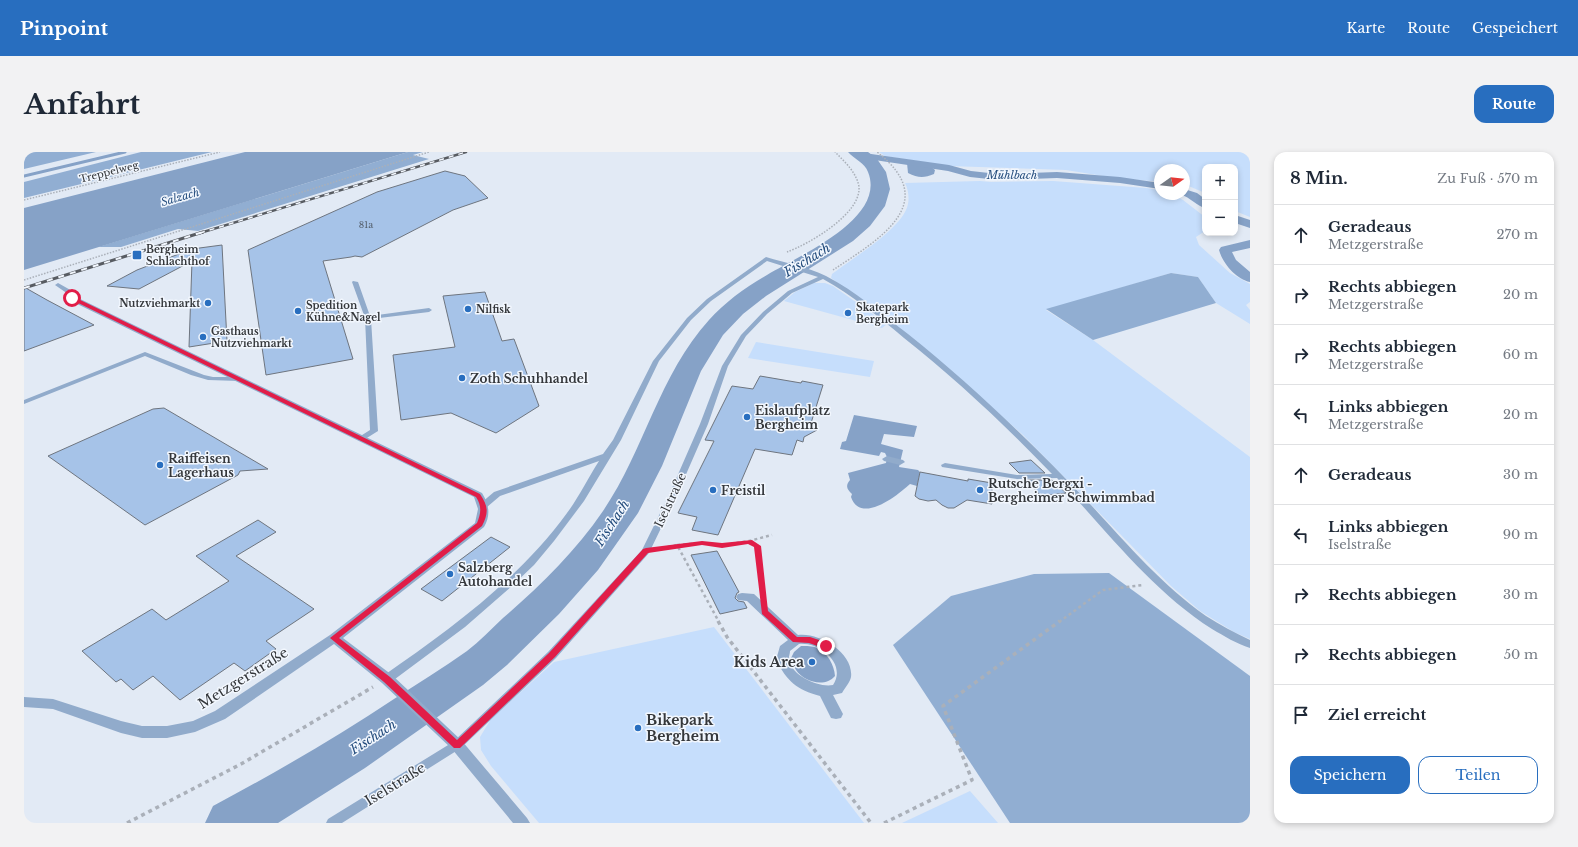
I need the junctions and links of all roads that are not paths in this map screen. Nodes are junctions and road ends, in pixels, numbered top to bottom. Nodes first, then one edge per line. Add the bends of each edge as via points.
1 (820, 276) junction
2 (355, 282) dead end
3 (58, 285) dead end
4 (429, 310) dead end
5 (368, 318) junction
6 (239, 379) junction
7 (24, 402) edge
8 (362, 439) junction
9 (606, 456) junction
10 (887, 459) dead end
11 (900, 462) dead end
12 (945, 465) dead end
13 (1059, 476) junction
14 (484, 505) junction
15 (742, 597) dead end
16 (334, 638) junction
17 (796, 640) junction
18 (1250, 644) edge
19 (387, 679) junction
20 (825, 692) junction
21 (24, 702) edge
22 (836, 714) dead end
23 (457, 746) junction
24 (332, 823) edge
25 (522, 823) edge

1 - 9 lane via 766,259 757,263 709,300 689,319 656,360 617,440
1 - 13 lane via 881,316 922,348
1 - 23 lane, Iselstraße via 790,292 765,313 744,336 725,366 704,424 646,551 552,655
2 - 5 lane
3 - 6 street via 72,293 72,298
4 - 5 lane
5 - 8 lane via 374,431
6 - 7 lane via 210,379 161,358 145,354
6 - 8 street
8 - 14 street via 478,495
9 - 14 lane via 497,494
9 - 19 lane via 570,515 532,560 490,600 439,642
10 - 11 street
12 - 13 lane via 1017,477
13 - 18 lane via 1159,583 1195,614
14 - 16 street, Metzgerstraße via 480,524
15 - 17 street via 750,597
16 - 19 street
16 - 21 street, Metzgerstraße via 220,716 196,726 167,732 142,732 53,704
17 - 20 street via 784,648 782,656 788,672 803,685
17 - 20 street via 810,640 826,646 842,665 844,680 834,690
19 - 23 street
20 - 22 street
23 - 24 lane, Iselstraße
23 - 25 street

